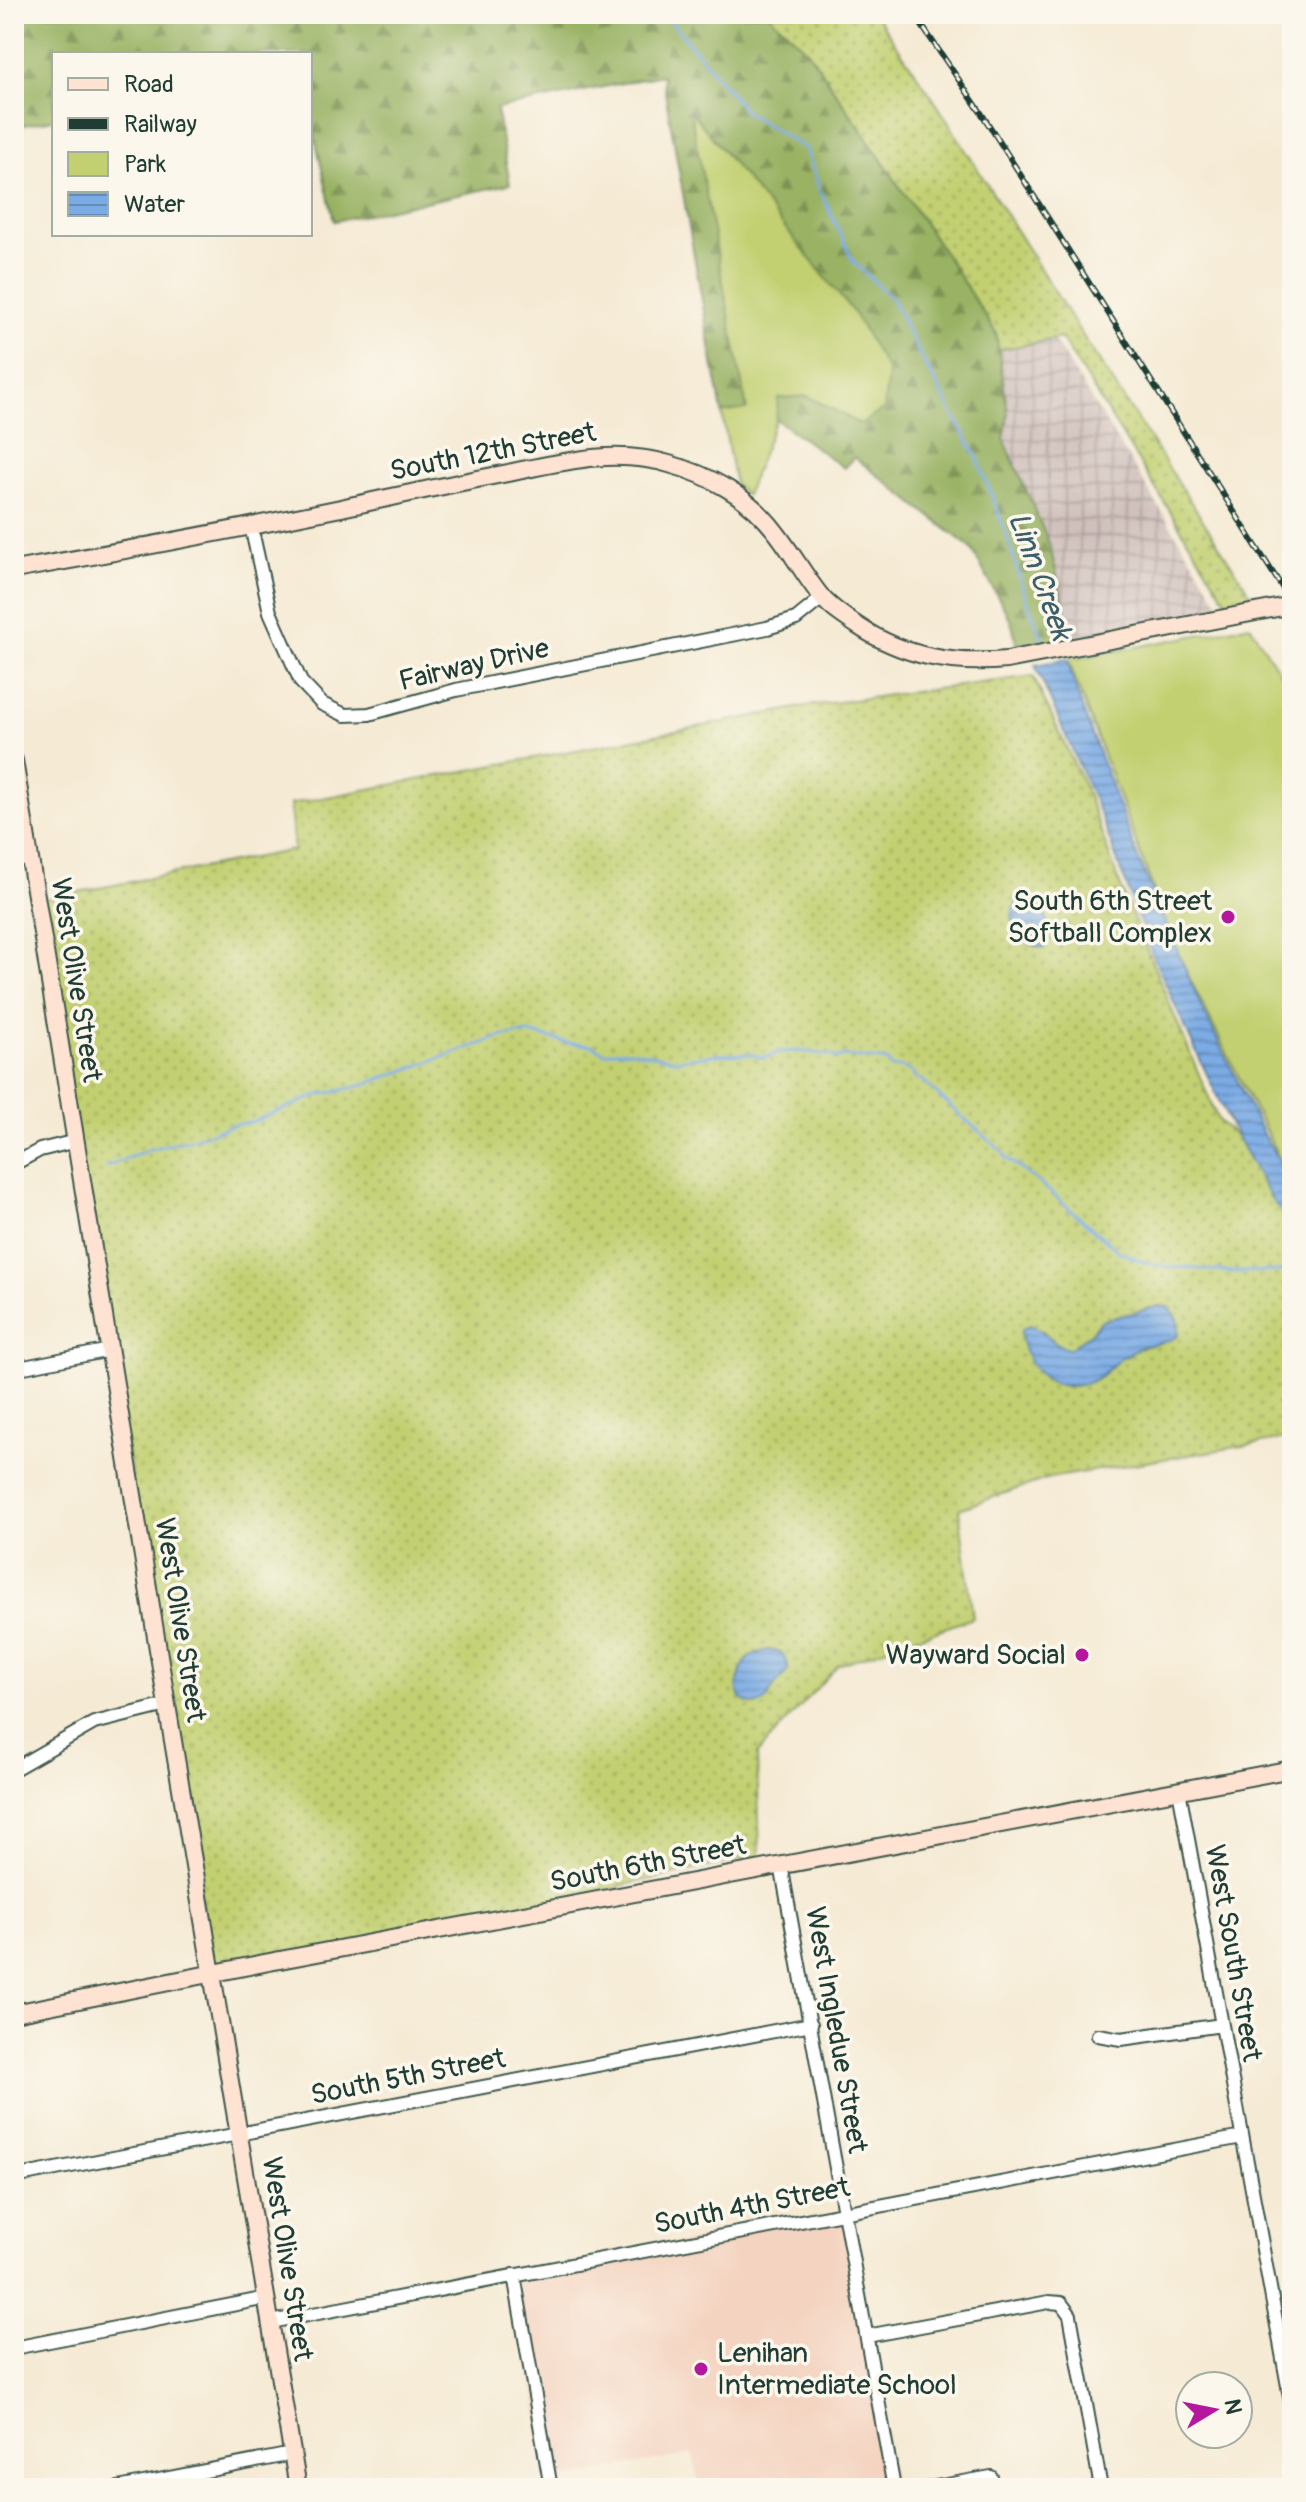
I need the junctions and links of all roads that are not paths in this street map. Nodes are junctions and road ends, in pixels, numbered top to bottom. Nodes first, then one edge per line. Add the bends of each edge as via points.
1 (251, 526) junction
2 (14, 570) edge
3 (822, 598) junction
4 (1292, 605) edge
5 (14, 765) edge
6 (22, 859) edge
7 (76, 1141) junction
8 (14, 1164) edge
9 (110, 1350) junction
10 (14, 1369) edge
11 (167, 1705) junction
12 (14, 1769) edge
13 (1292, 1769) edge
14 (1179, 1790) junction
15 (781, 1865) junction
16 (213, 1973) junction
17 (14, 2013) edge
18 (811, 2024) junction
19 (1222, 2025) junction
20 (1098, 2035) dead end
21 (240, 2134) junction
22 (1242, 2137) junction
23 (14, 2177) edge
24 (845, 2212) junction
25 (514, 2275) junction
26 (267, 2298) junction
27 (271, 2322) junction
28 (867, 2336) junction
29 (14, 2348) edge
30 (1292, 2408) edge
31 (292, 2454) junction
32 (991, 2477) dead end
33 (118, 2488) edge
34 (298, 2488) edge
35 (551, 2488) edge
36 (894, 2488) edge
37 (930, 2488) edge
38 (1101, 2488) edge

1 - 2 street, South 12th Street
1 - 3 street, South 12th Street via 559,463 630,456 691,471 737,494 774,529
1 - 3 street, Fairway Drive via 270,612 301,682 322,704 345,715 767,628 796,619
3 - 4 street, South 12th Street via 868,633 907,652 981,663
5 - 6 street, West Olive Street
6 - 7 street, West Olive Street
7 - 8 street via 40,1150
7 - 9 street, West Olive Street
9 - 10 street
9 - 11 street, West Olive Street
11 - 12 street via 101,1720
11 - 16 street, West Olive Street
13 - 14 street, South 6th Street
14 - 15 street, South 6th Street
14 - 19 street, West South Street
15 - 16 street, South 6th Street
15 - 18 street, West Ingledue Street
16 - 17 street, South 6th Street
16 - 21 street, West Olive Street
18 - 21 street, South 5th Street
18 - 24 street, West Ingledue Street
19 - 20 street via 1121,2039
19 - 22 street, West South Street
21 - 23 street, South 5th Street
21 - 26 street, West Olive Street
22 - 24 street, South 4th Street
22 - 30 street, West South Street
24 - 25 street, South 4th Street
24 - 28 street, West Ingledue Street
25 - 27 street, South 4th Street
25 - 35 street
26 - 27 street, West Olive Street
26 - 29 street
27 - 31 street, West Olive Street
28 - 36 street, West Ingledue Street
28 - 38 street via 1061,2303 1070,2315
31 - 33 street
31 - 34 street, West Olive Street
32 - 37 street

